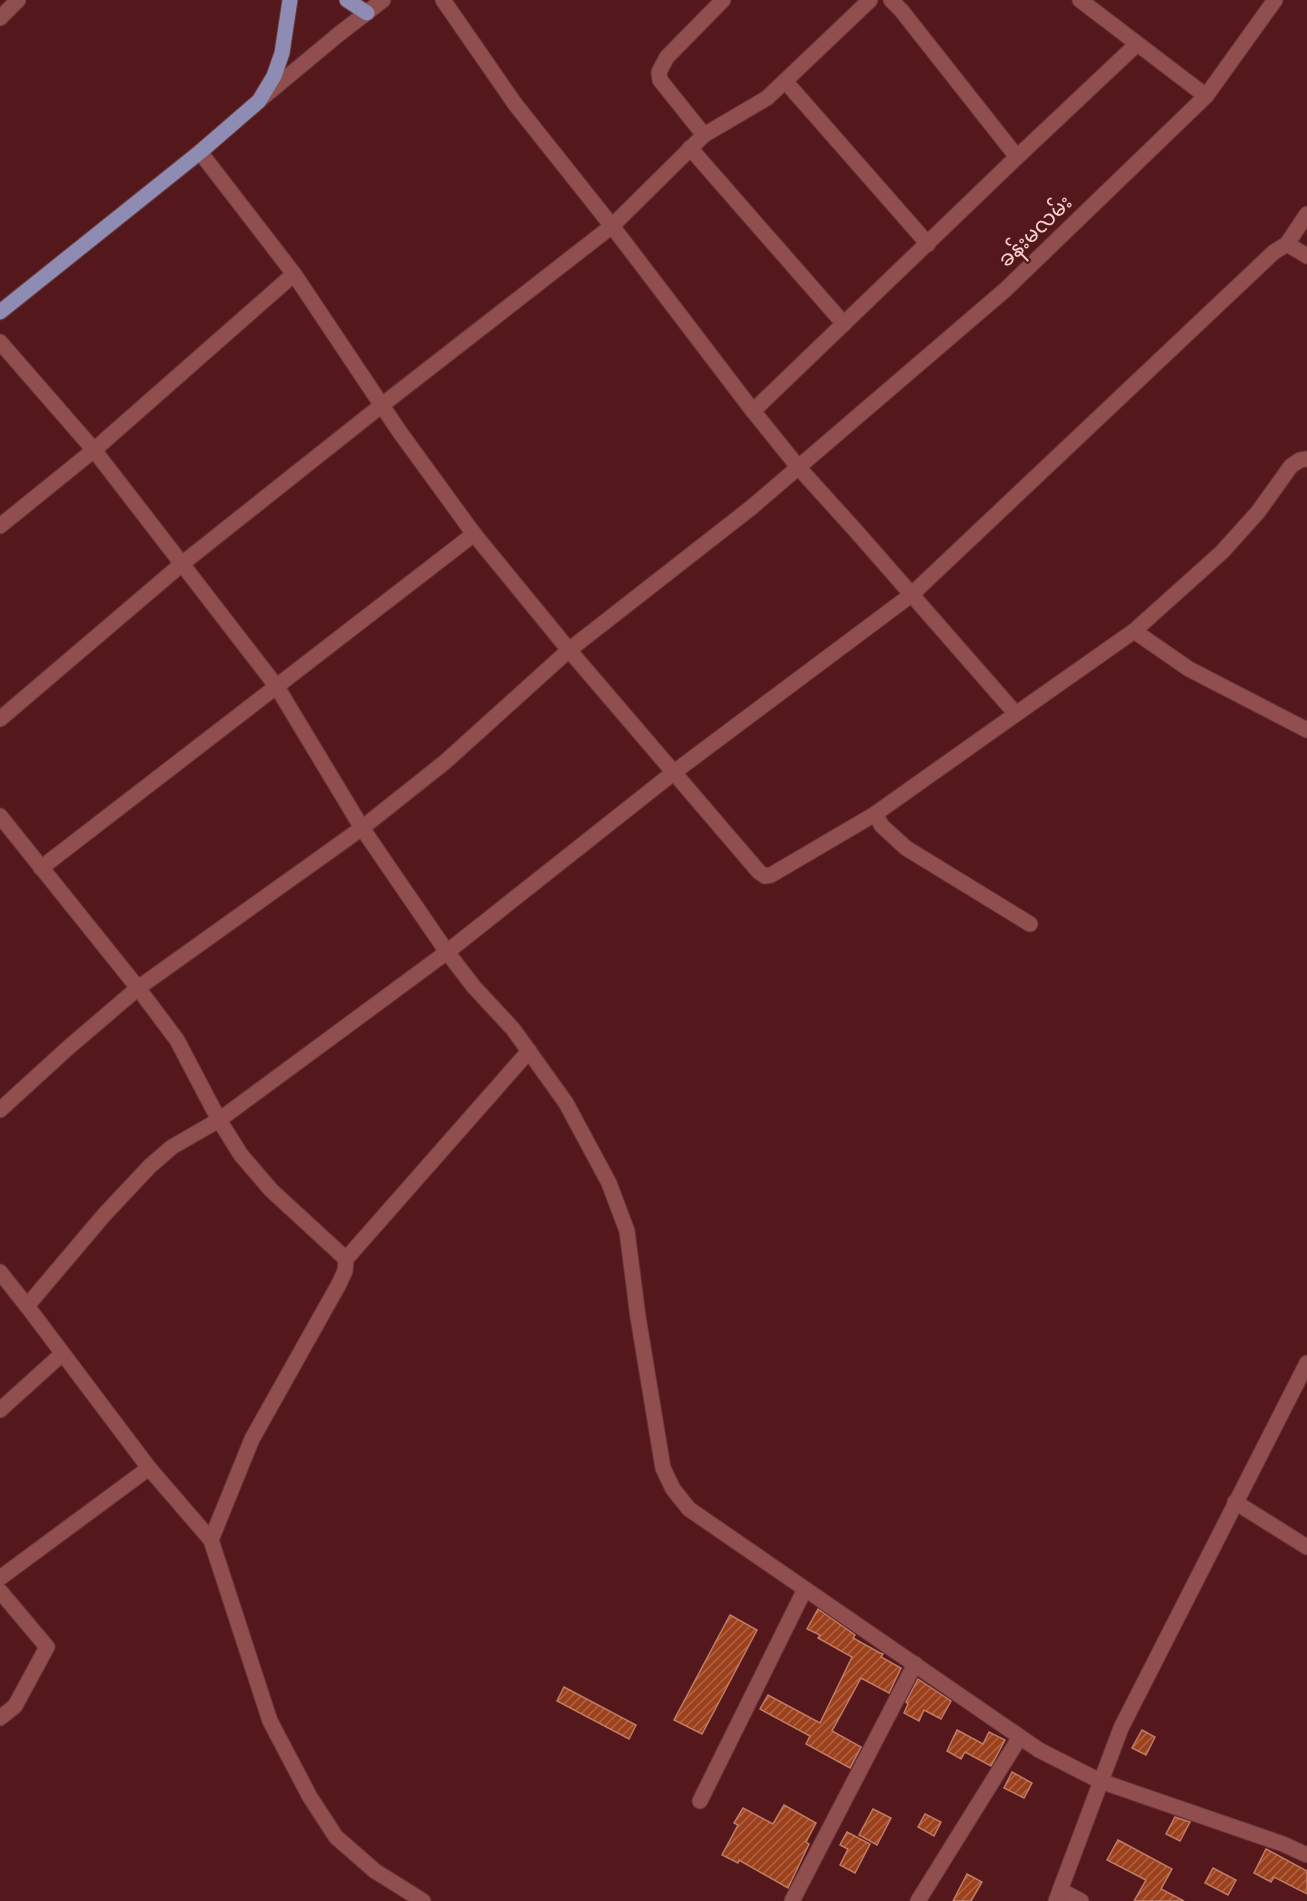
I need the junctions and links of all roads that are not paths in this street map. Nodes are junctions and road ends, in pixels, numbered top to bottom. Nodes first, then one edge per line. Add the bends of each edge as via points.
1 (18, 0) edge
2 (290, 0) edge
3 (347, 0) edge
4 (384, 0) edge
5 (443, 0) edge
6 (723, 0) edge
7 (870, 0) edge
8 (891, 0) edge
9 (1080, 0) edge
10 (1275, 0) edge
11 (367, 12) junction
12 (0, 18) edge
13 (1137, 44) junction
14 (784, 81) junction
15 (1206, 96) junction
16 (259, 102) junction
17 (704, 135) junction
18 (690, 148) junction
19 (200, 152) junction
20 (1017, 157) junction
21 (1307, 214) edge
22 (612, 226) junction
23 (928, 244) junction
24 (1287, 244) junction
25 (1307, 256) edge
26 (294, 274) junction
27 (0, 312) edge
28 (844, 324) junction
29 (0, 342) edge
30 (382, 405) junction
31 (753, 411) junction
32 (94, 450) junction
33 (1307, 459) edge
34 (799, 468) junction
35 (0, 526) edge
36 (474, 534) junction
37 (183, 563) junction
38 (911, 595) junction
39 (1134, 631) junction
40 (569, 650) junction
41 (277, 687) junction
42 (1016, 714) junction
43 (0, 719) edge
44 (1307, 730) edge
45 (673, 773) junction
46 (875, 814) junction
47 (0, 816) edge
48 (362, 828) junction
49 (41, 868) junction
50 (1030, 924) dead end
51 (447, 952) junction
52 (138, 988) junction
53 (529, 1051) junction
54 (0, 1110) edge
55 (219, 1120) junction
56 (346, 1259) junction
57 (0, 1272) edge
58 (27, 1305) junction
59 (62, 1354) junction
60 (1307, 1363) edge
61 (0, 1410) edge
62 (149, 1468) junction
63 (1235, 1502) junction
64 (211, 1540) junction
65 (1307, 1547) edge
66 (0, 1578) edge
67 (805, 1589) junction
68 (0, 1591) edge
69 (915, 1664) junction
70 (0, 1718) edge
71 (1020, 1737) junction
72 (1100, 1781) junction
73 (700, 1801) dead end
74 (1307, 1855) edge
75 (1058, 1895) edge
76 (423, 1901) edge
77 (792, 1901) edge
78 (918, 1901) edge
79 (1082, 1901) edge

1 - 12 street
2 - 16 main road via 282,53
3 - 11 main road
4 - 11 street
5 - 22 street via 515,104
6 - 17 street via 667,57 659,72 660,80
7 - 14 street
8 - 20 street
9 - 13 street
10 - 15 street, ခန်းမလမ်း
11 - 16 street
13 - 15 street
13 - 20 street
14 - 17 street via 767,98
14 - 23 street
15 - 34 street, ခန်းမလမ်း via 1005,290
16 - 19 main road
17 - 18 street
18 - 22 street
18 - 28 street
19 - 26 street
19 - 27 main road
20 - 23 street
21 - 24 street
22 - 30 street
22 - 31 street
23 - 28 street
24 - 25 street
24 - 38 street via 1274,252
26 - 30 street
26 - 32 street
28 - 31 street
29 - 32 street
30 - 36 street
30 - 37 street
31 - 34 street
32 - 35 street
32 - 37 street
33 - 39 street via 1292,466 1258,513 1222,552
34 - 38 street
34 - 40 street, ခန်းမလမ်း
36 - 40 street
36 - 41 street
37 - 41 street
37 - 43 street
38 - 42 street
38 - 45 street
39 - 42 street
39 - 44 street via 1189,669
40 - 45 street
40 - 48 street, ခန်းမလမ်း via 445,762
41 - 48 street
41 - 49 street
42 - 46 street
45 - 46 street via 765,876
45 - 51 street
46 - 50 street via 906,848
47 - 49 street
48 - 51 street
48 - 52 street, ခန်းမလမ်း
49 - 52 street
51 - 53 street
51 - 55 street
52 - 54 street, ခန်းမလမ်း
52 - 55 street via 177,1040
53 - 56 street
53 - 67 street via 566,1103 609,1183 627,1231 663,1468 673,1490 689,1509
55 - 56 street via 241,1155 271,1190
55 - 58 street via 172,1147 150,1166
56 - 64 street via 339,1284 252,1439
57 - 58 street
58 - 59 street
59 - 61 street
59 - 62 street
60 - 63 street
62 - 64 street
62 - 66 street
63 - 65 street
63 - 72 street via 1121,1728
64 - 76 street via 270,1722 310,1797 336,1837 375,1871
67 - 69 street
67 - 73 street
68 - 70 street via 47,1647 15,1706
69 - 71 street
69 - 77 street
71 - 72 street
71 - 78 street
72 - 74 street
72 - 75 street
75 - 79 street

